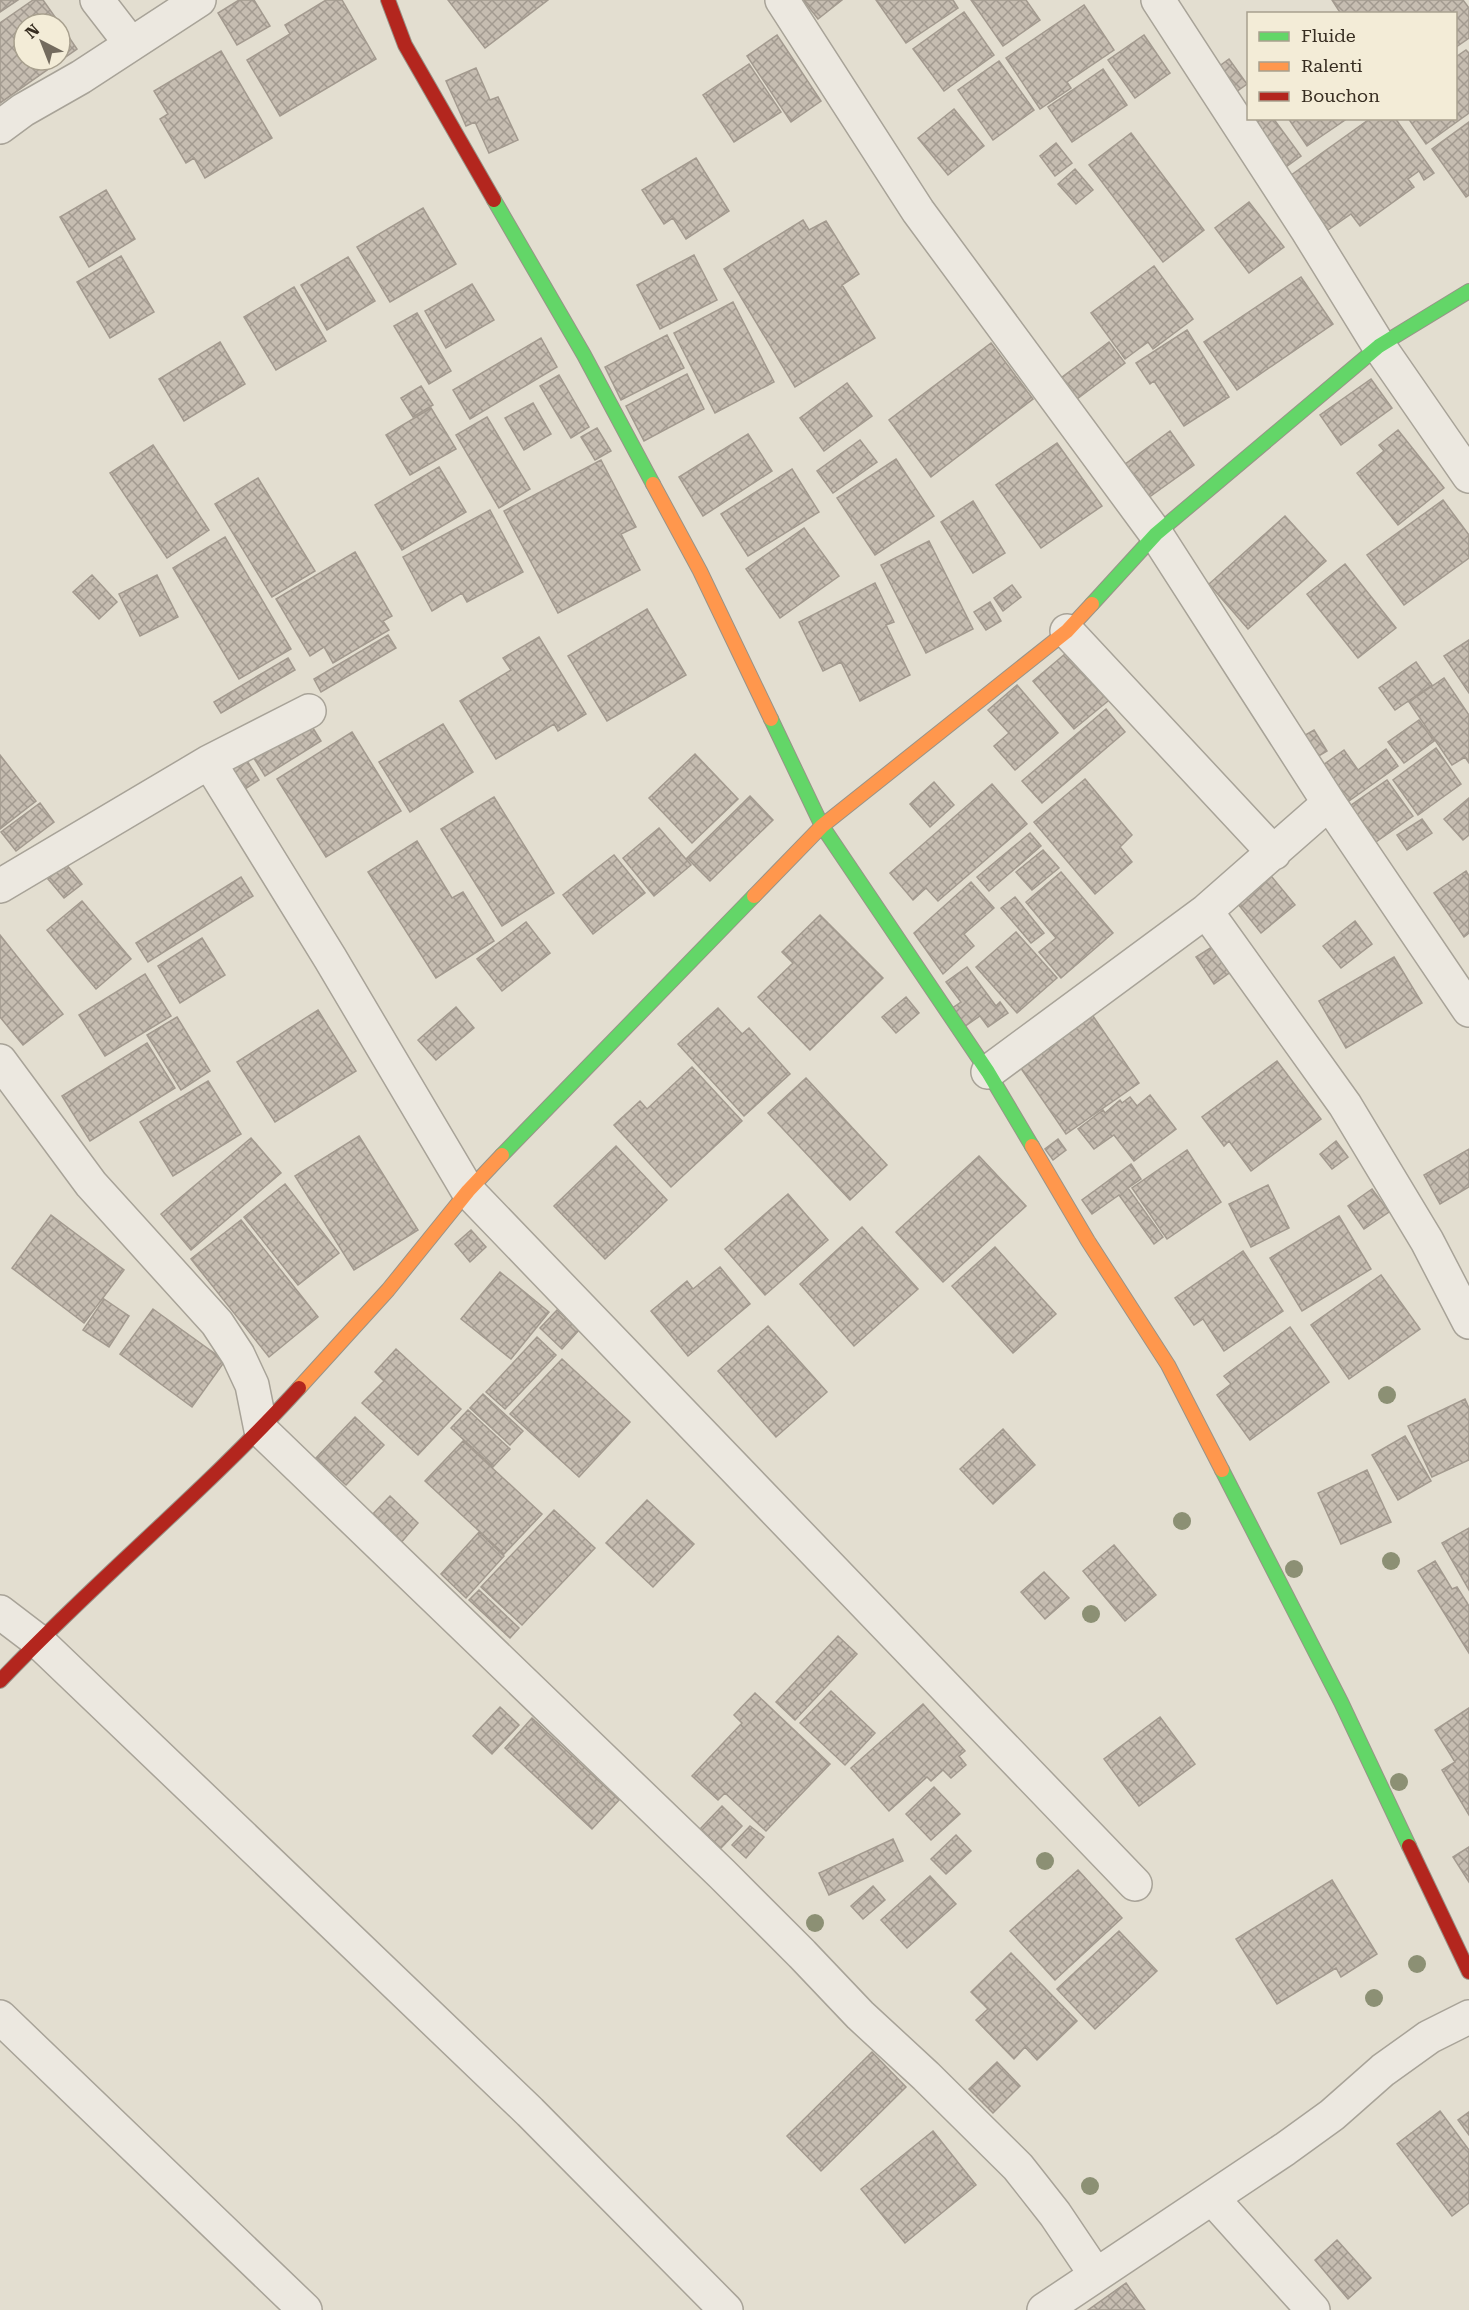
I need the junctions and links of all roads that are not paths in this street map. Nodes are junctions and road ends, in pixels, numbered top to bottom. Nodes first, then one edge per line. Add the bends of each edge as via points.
1 (97, 0) edge
2 (199, 0) edge
3 (388, 0) edge
4 (782, 0) edge
5 (1158, 0) edge
6 (131, 44) junction
7 (0, 127) edge
8 (1469, 291) edge
9 (1379, 346) junction
10 (1469, 476) edge
11 (1156, 534) junction
12 (1067, 631) junction
13 (309, 711) dead end
14 (209, 762) junction
15 (1329, 803) junction
16 (822, 826) junction
17 (1274, 853) junction
18 (0, 886) edge
19 (1206, 911) junction
20 (1469, 1010) edge
21 (0, 1061) edge
22 (988, 1072) junction
23 (468, 1191) junction
24 (1469, 1323) edge
25 (261, 1430) junction
26 (0, 1612) edge
27 (38, 1641) junction
28 (0, 1681) edge
29 (1135, 1884) dead end
30 (1469, 1972) edge
31 (0, 2017) edge
32 (1469, 2017) edge
33 (1212, 2198) junction
34 (1096, 2275) junction
35 (305, 2310) edge
36 (726, 2310) edge
37 (1044, 2310) edge
38 (1312, 2310) edge

1 - 6 street
2 - 6 street
3 - 16 street via 405,45 584,355 700,570
4 - 11 street via 918,211
5 - 9 street
6 - 7 street
8 - 9 street
9 - 10 street
9 - 11 street
11 - 12 street
11 - 15 street
12 - 16 street
12 - 17 street
13 - 14 street
14 - 18 street
14 - 23 street
15 - 17 street
15 - 20 street
16 - 22 street
16 - 23 street
17 - 19 street
19 - 22 street
19 - 24 street via 1345,1105 1427,1241
21 - 25 street via 91,1184 217,1323 252,1385
22 - 30 street via 1088,1241 1168,1365 1341,1702
23 - 25 street via 388,1290
23 - 29 street
25 - 27 street
25 - 34 street via 722,1874 860,2015 1018,2167
26 - 27 street
27 - 28 street
27 - 36 street via 530,2112
31 - 35 street
32 - 33 street via 1429,2037 1383,2070 1332,2115
33 - 34 street
33 - 38 street
34 - 37 street

